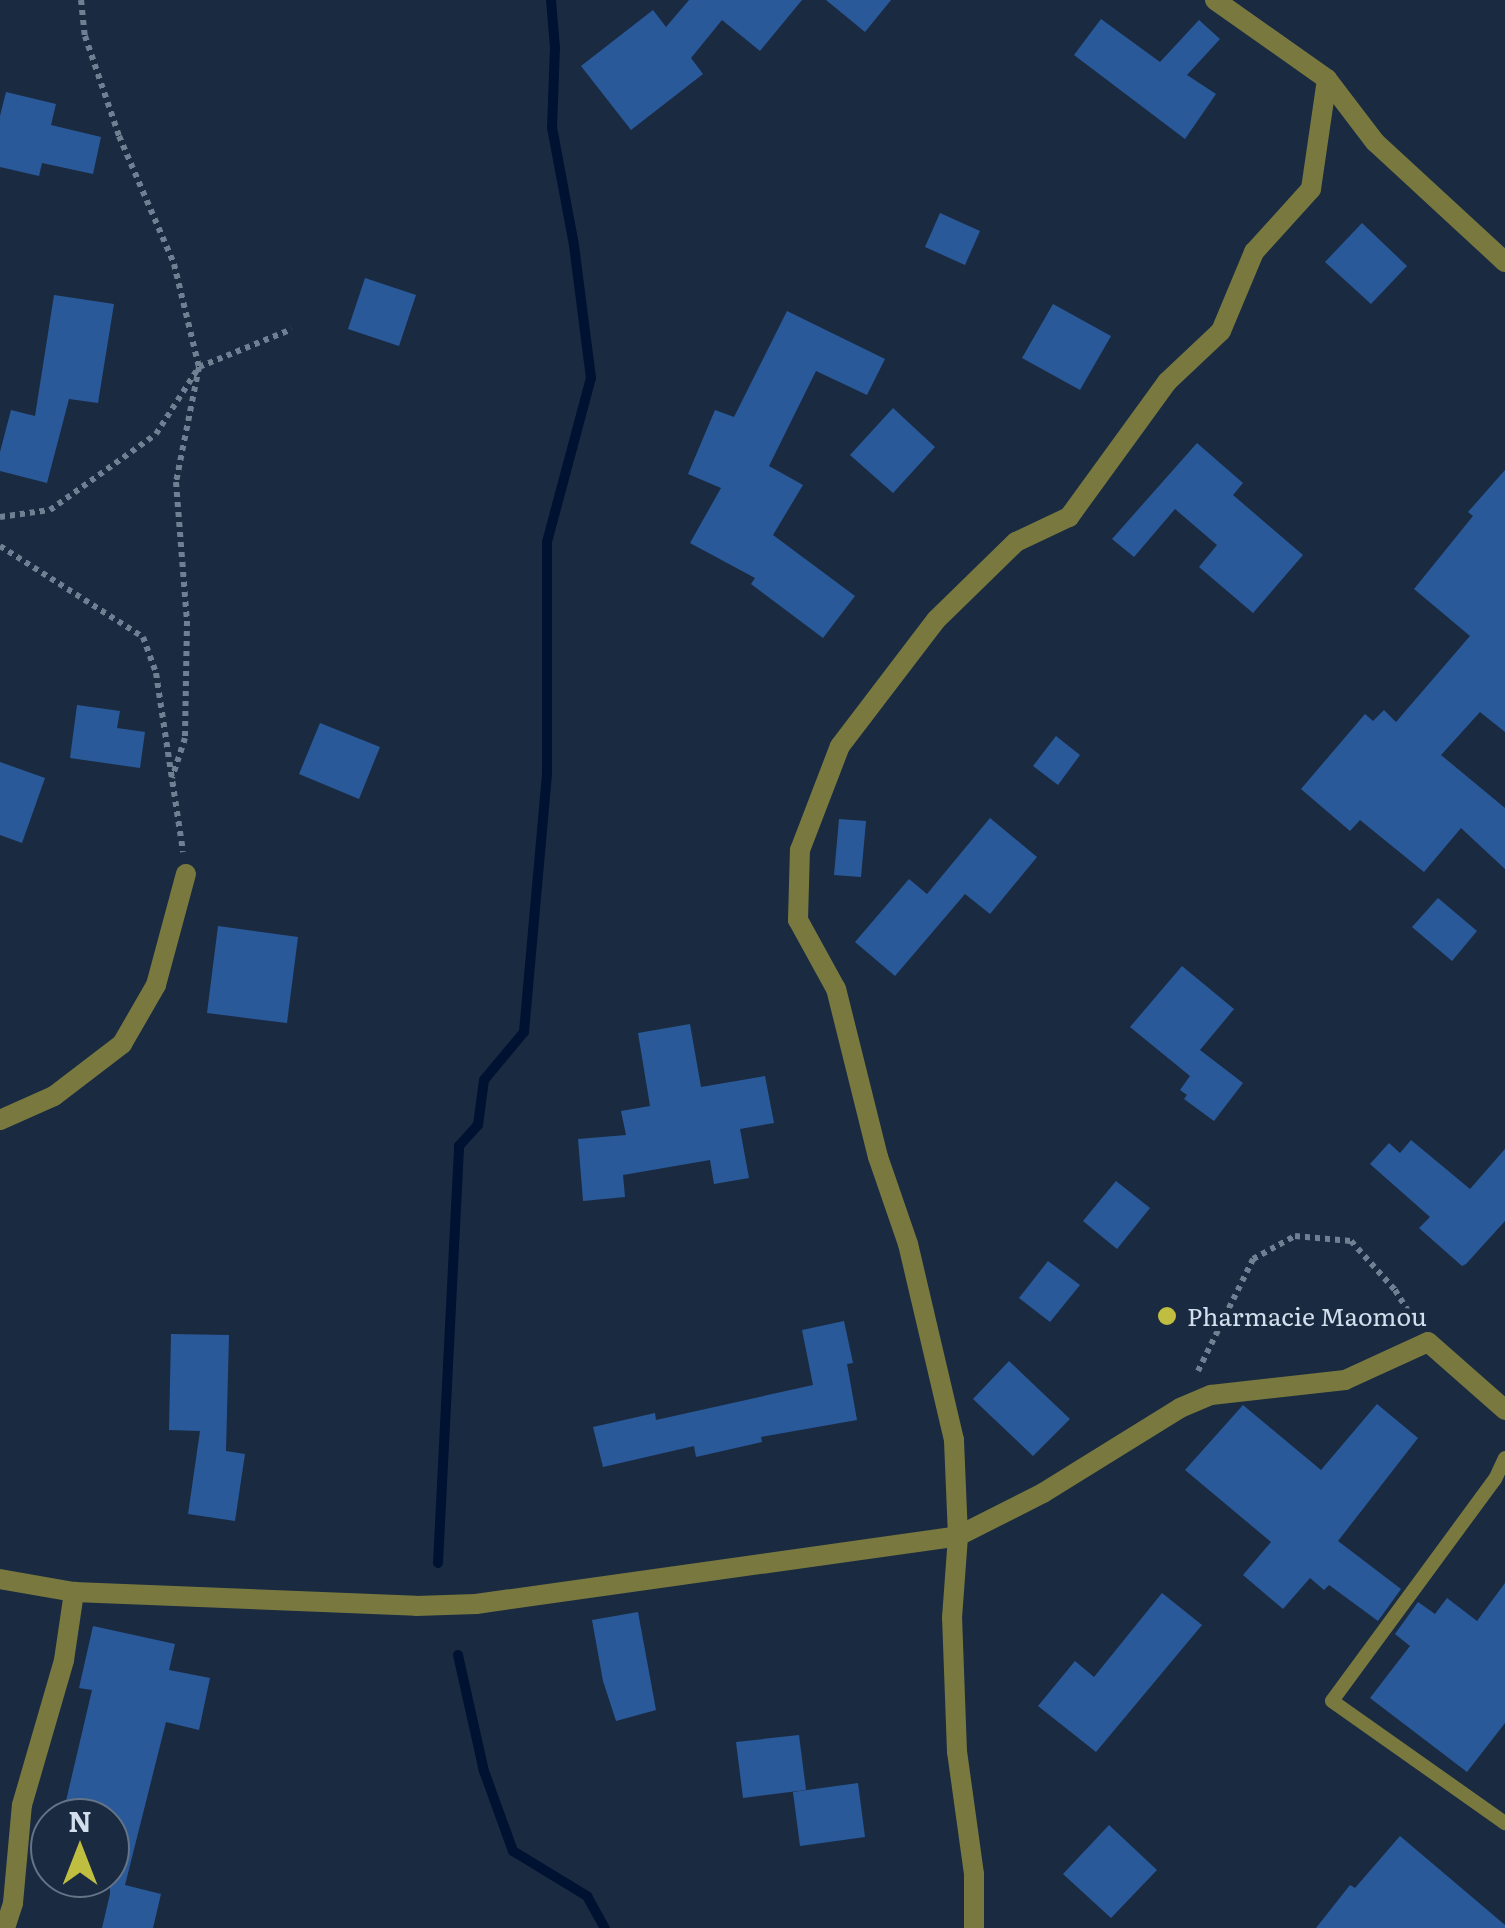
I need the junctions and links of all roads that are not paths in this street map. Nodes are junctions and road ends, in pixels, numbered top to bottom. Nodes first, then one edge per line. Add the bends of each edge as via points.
1 (1215, 0) edge
2 (1327, 79) junction
3 (1505, 262) edge
4 (186, 874) road end
5 (0, 1120) edge
6 (1505, 1410) edge
7 (1505, 1458) edge
8 (958, 1536) junction
9 (0, 1578) edge
10 (74, 1592) junction
11 (1505, 1823) edge
12 (5, 1928) edge
13 (974, 1928) edge

1 - 2 street
2 - 3 street via 1375,142
2 - 8 street via 1311,190 1254,252 1221,332 1167,382 1068,517 1016,542 936,620 840,746 800,850 798,920 836,989 936,1359 954,1440
4 - 5 street via 156,985 122,1044 54,1096
6 - 8 street via 1428,1342 1345,1380 1211,1396 1180,1408 1043,1493
7 - 11 lane via 1332,1701
8 - 10 street via 476,1604
8 - 13 street via 952,1618 957,1752 974,1874
9 - 10 street
10 - 12 street via 64,1660 22,1806

